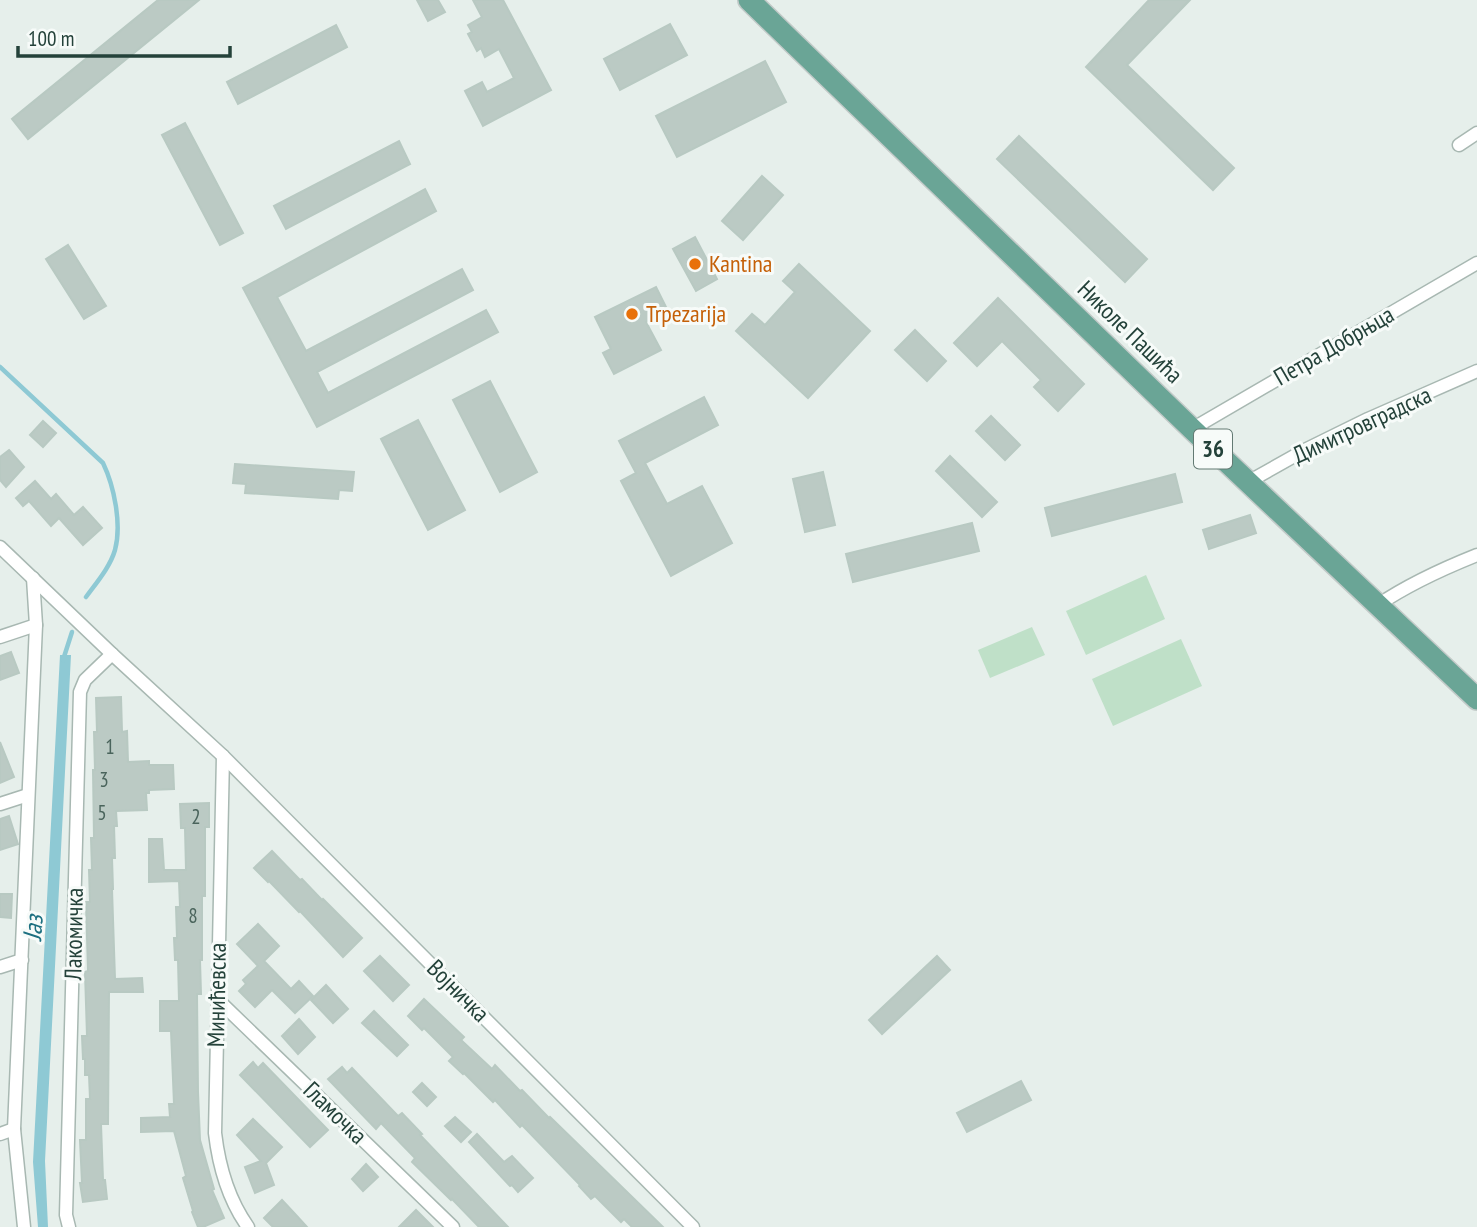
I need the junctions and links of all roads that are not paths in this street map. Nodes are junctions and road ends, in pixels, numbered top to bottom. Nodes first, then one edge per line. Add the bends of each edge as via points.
1 (749, 0) edge
2 (1477, 133) edge
3 (1459, 145) dead end
4 (1477, 263) edge
5 (1477, 372) edge
6 (1192, 429) junction
7 (1248, 482) junction
8 (0, 547) edge
9 (1477, 555) edge
10 (33, 578) junction
11 (1378, 605) junction
12 (36, 625) junction
13 (0, 637) edge
14 (112, 654) junction
15 (1477, 699) edge
16 (223, 756) junction
17 (28, 795) junction
18 (0, 804) edge
19 (22, 960) junction
20 (0, 967) edge
21 (217, 999) junction
22 (14, 1129) junction
23 (0, 1134) edge
24 (24, 1227) edge
25 (69, 1227) edge
26 (248, 1227) edge
27 (453, 1227) edge
28 (693, 1227) edge

1 - 6 main road, Николе Пашића / 36
2 - 3 street
4 - 6 street, Петра Добрњца
5 - 7 street, Димитровградска via 1336,435
6 - 7 main road, Николе Пашића / 36
7 - 11 main road, Николе Пашића / 36
8 - 10 street, Војничка
9 - 11 street via 1433,573
10 - 12 street
10 - 14 street, Војничка
11 - 15 main road, Николе Пашића / 36
12 - 13 street
12 - 17 street
14 - 16 street, Војничка
14 - 25 street, Лакомичка via 85,680 80,692
16 - 21 street, Минићевска
16 - 28 street, Војничка
17 - 18 street
17 - 19 street
19 - 20 street
19 - 22 street
21 - 26 street, Минићевска via 217,1152 227,1187
21 - 27 street, Гламочка
22 - 23 street
22 - 24 street

